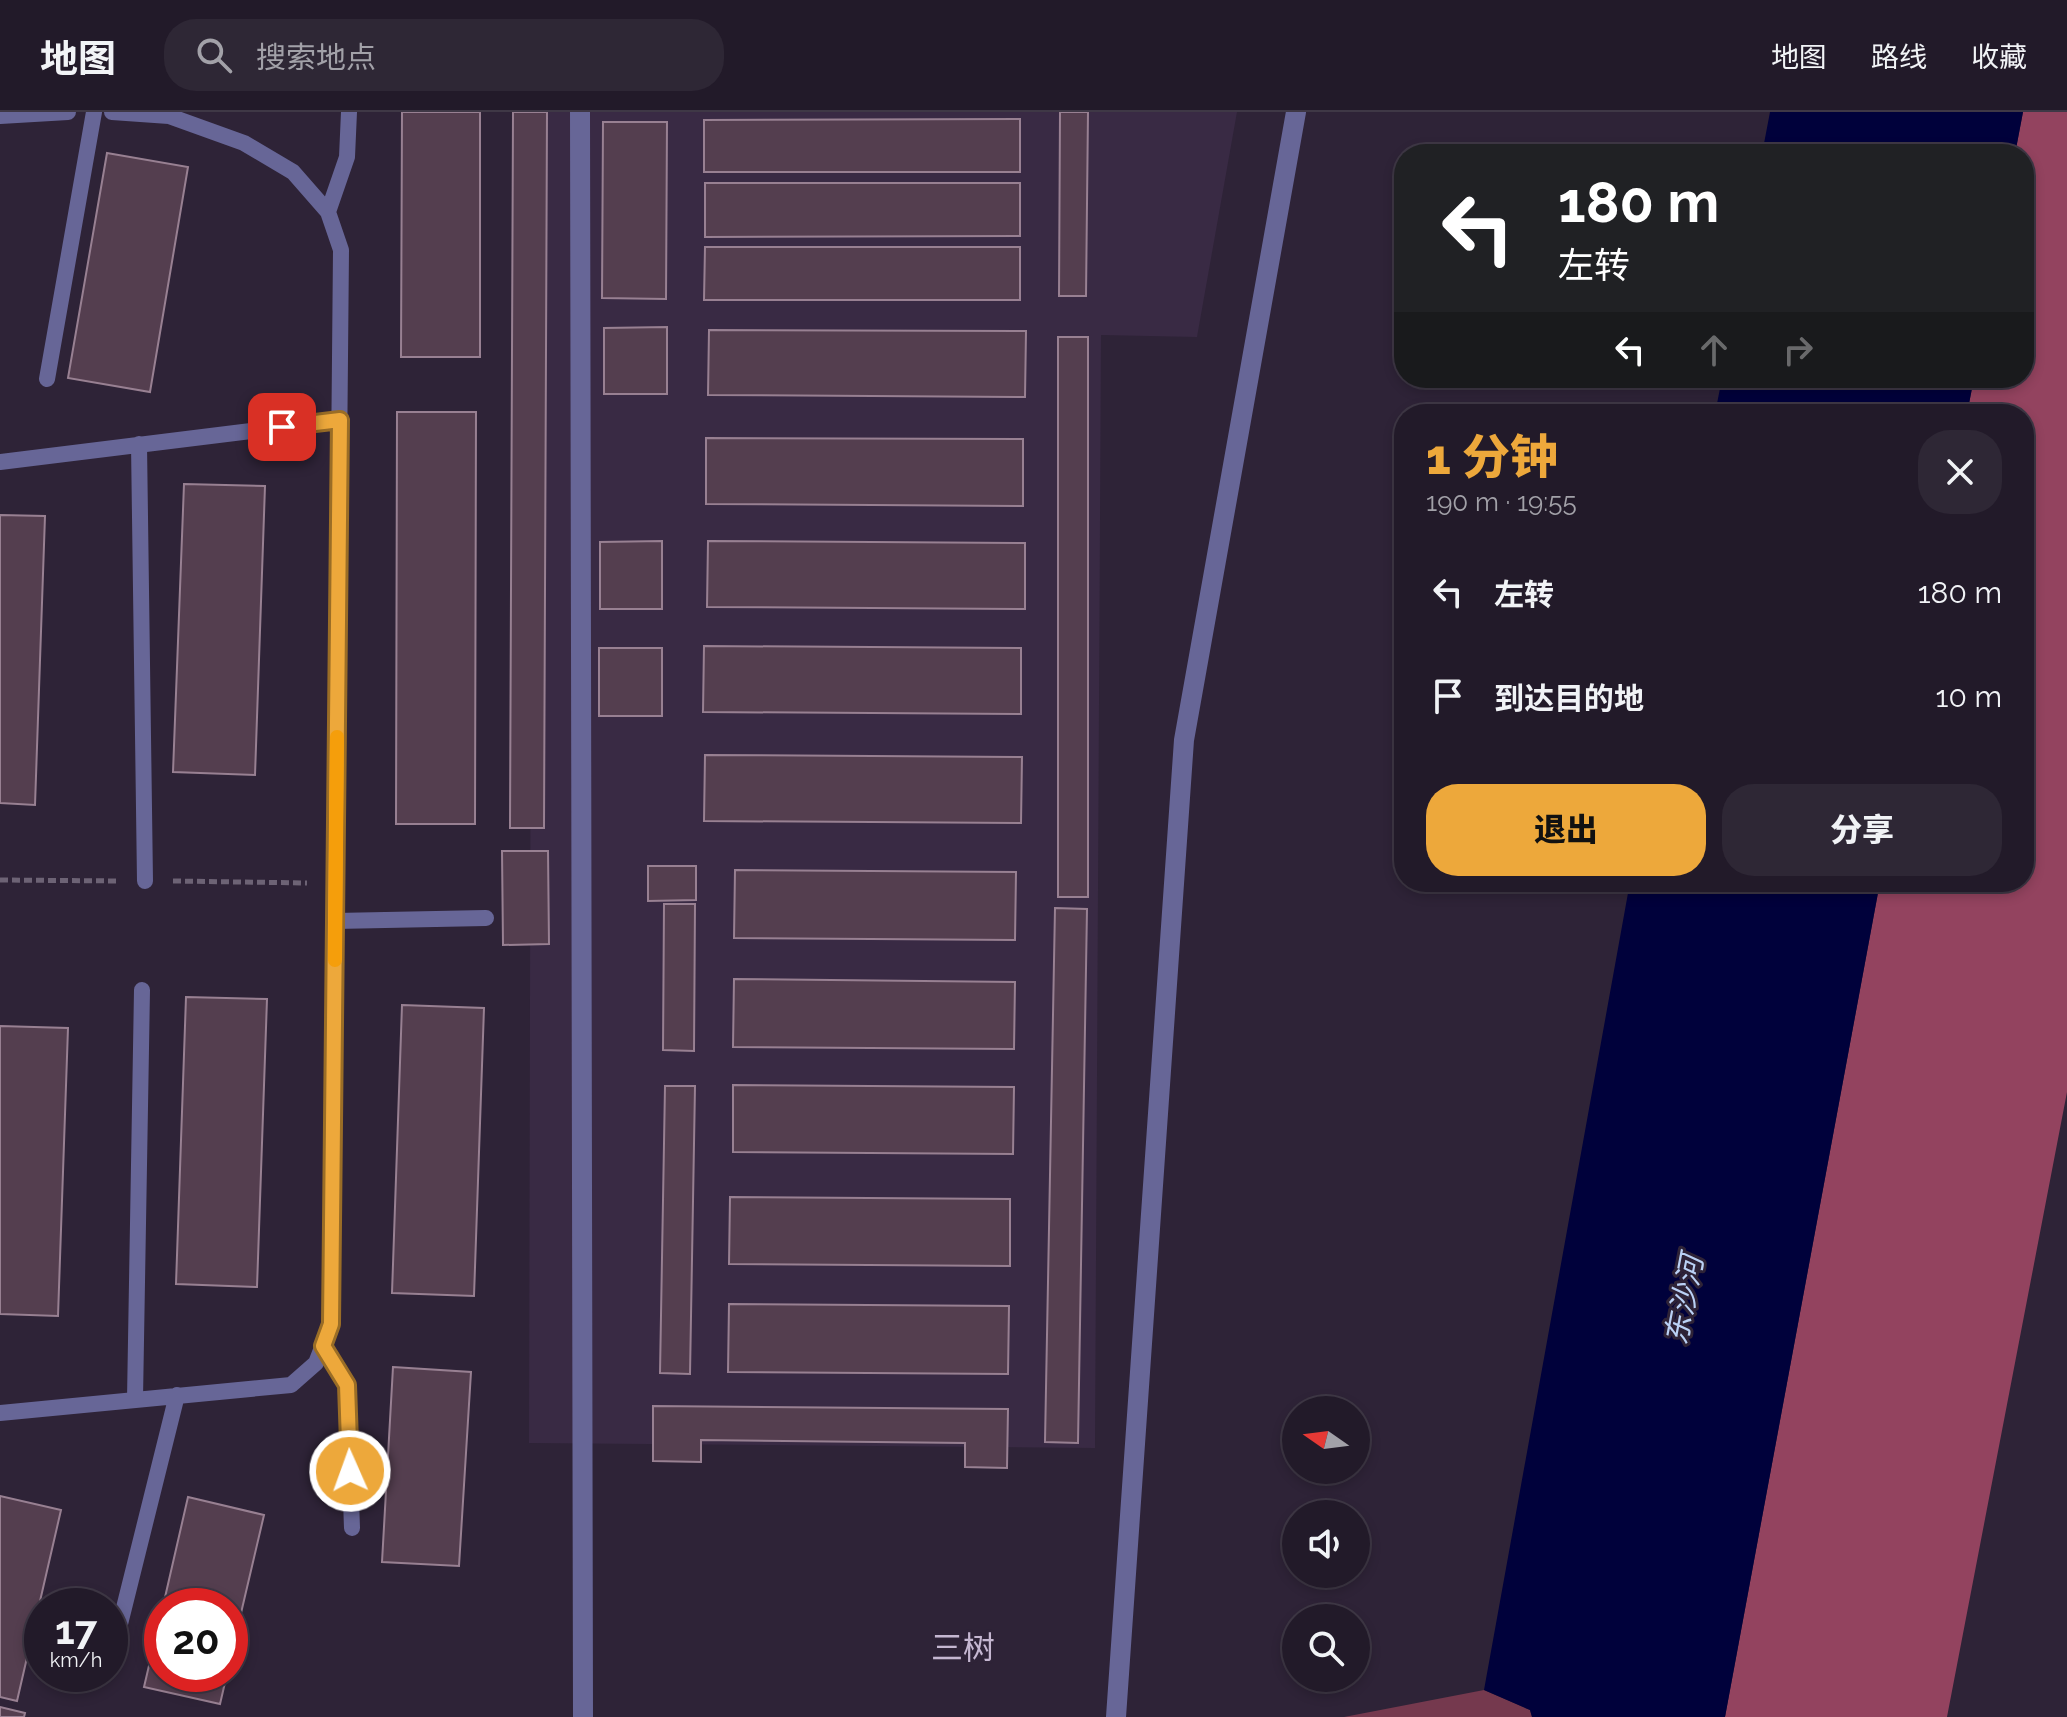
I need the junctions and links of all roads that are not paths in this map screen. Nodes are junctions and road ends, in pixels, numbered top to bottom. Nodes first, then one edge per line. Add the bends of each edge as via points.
1 (68, 112) edge
2 (94, 112) edge
3 (112, 112) edge
4 (349, 112) edge
5 (580, 112) edge
6 (1296, 112) edge
7 (0, 116) edge
8 (328, 212) junction
9 (47, 379) dead end
10 (340, 420) junction
11 (139, 444) junction
12 (0, 462) edge
13 (145, 881) dead end
14 (486, 918) dead end
15 (335, 921) junction
16 (142, 990) dead end
17 (323, 1346) junction
18 (177, 1395) junction
19 (135, 1399) junction
20 (0, 1413) edge
21 (352, 1528) dead end
22 (128, 1592) edge
23 (583, 1717) edge
24 (1116, 1717) edge

1 - 7 lane
2 - 9 lane
3 - 8 lane via 169,116 244,143 293,172
4 - 8 lane via 347,157
5 - 23 street
6 - 24 street via 1184,740
8 - 10 lane via 341,250
10 - 11 lane
10 - 15 lane
11 - 12 lane
11 - 13 lane
14 - 15 lane
15 - 17 lane via 331,1324
16 - 19 lane
17 - 18 lane via 316,1363 291,1385
17 - 21 lane via 347,1385
18 - 19 lane
18 - 22 lane
19 - 20 lane

